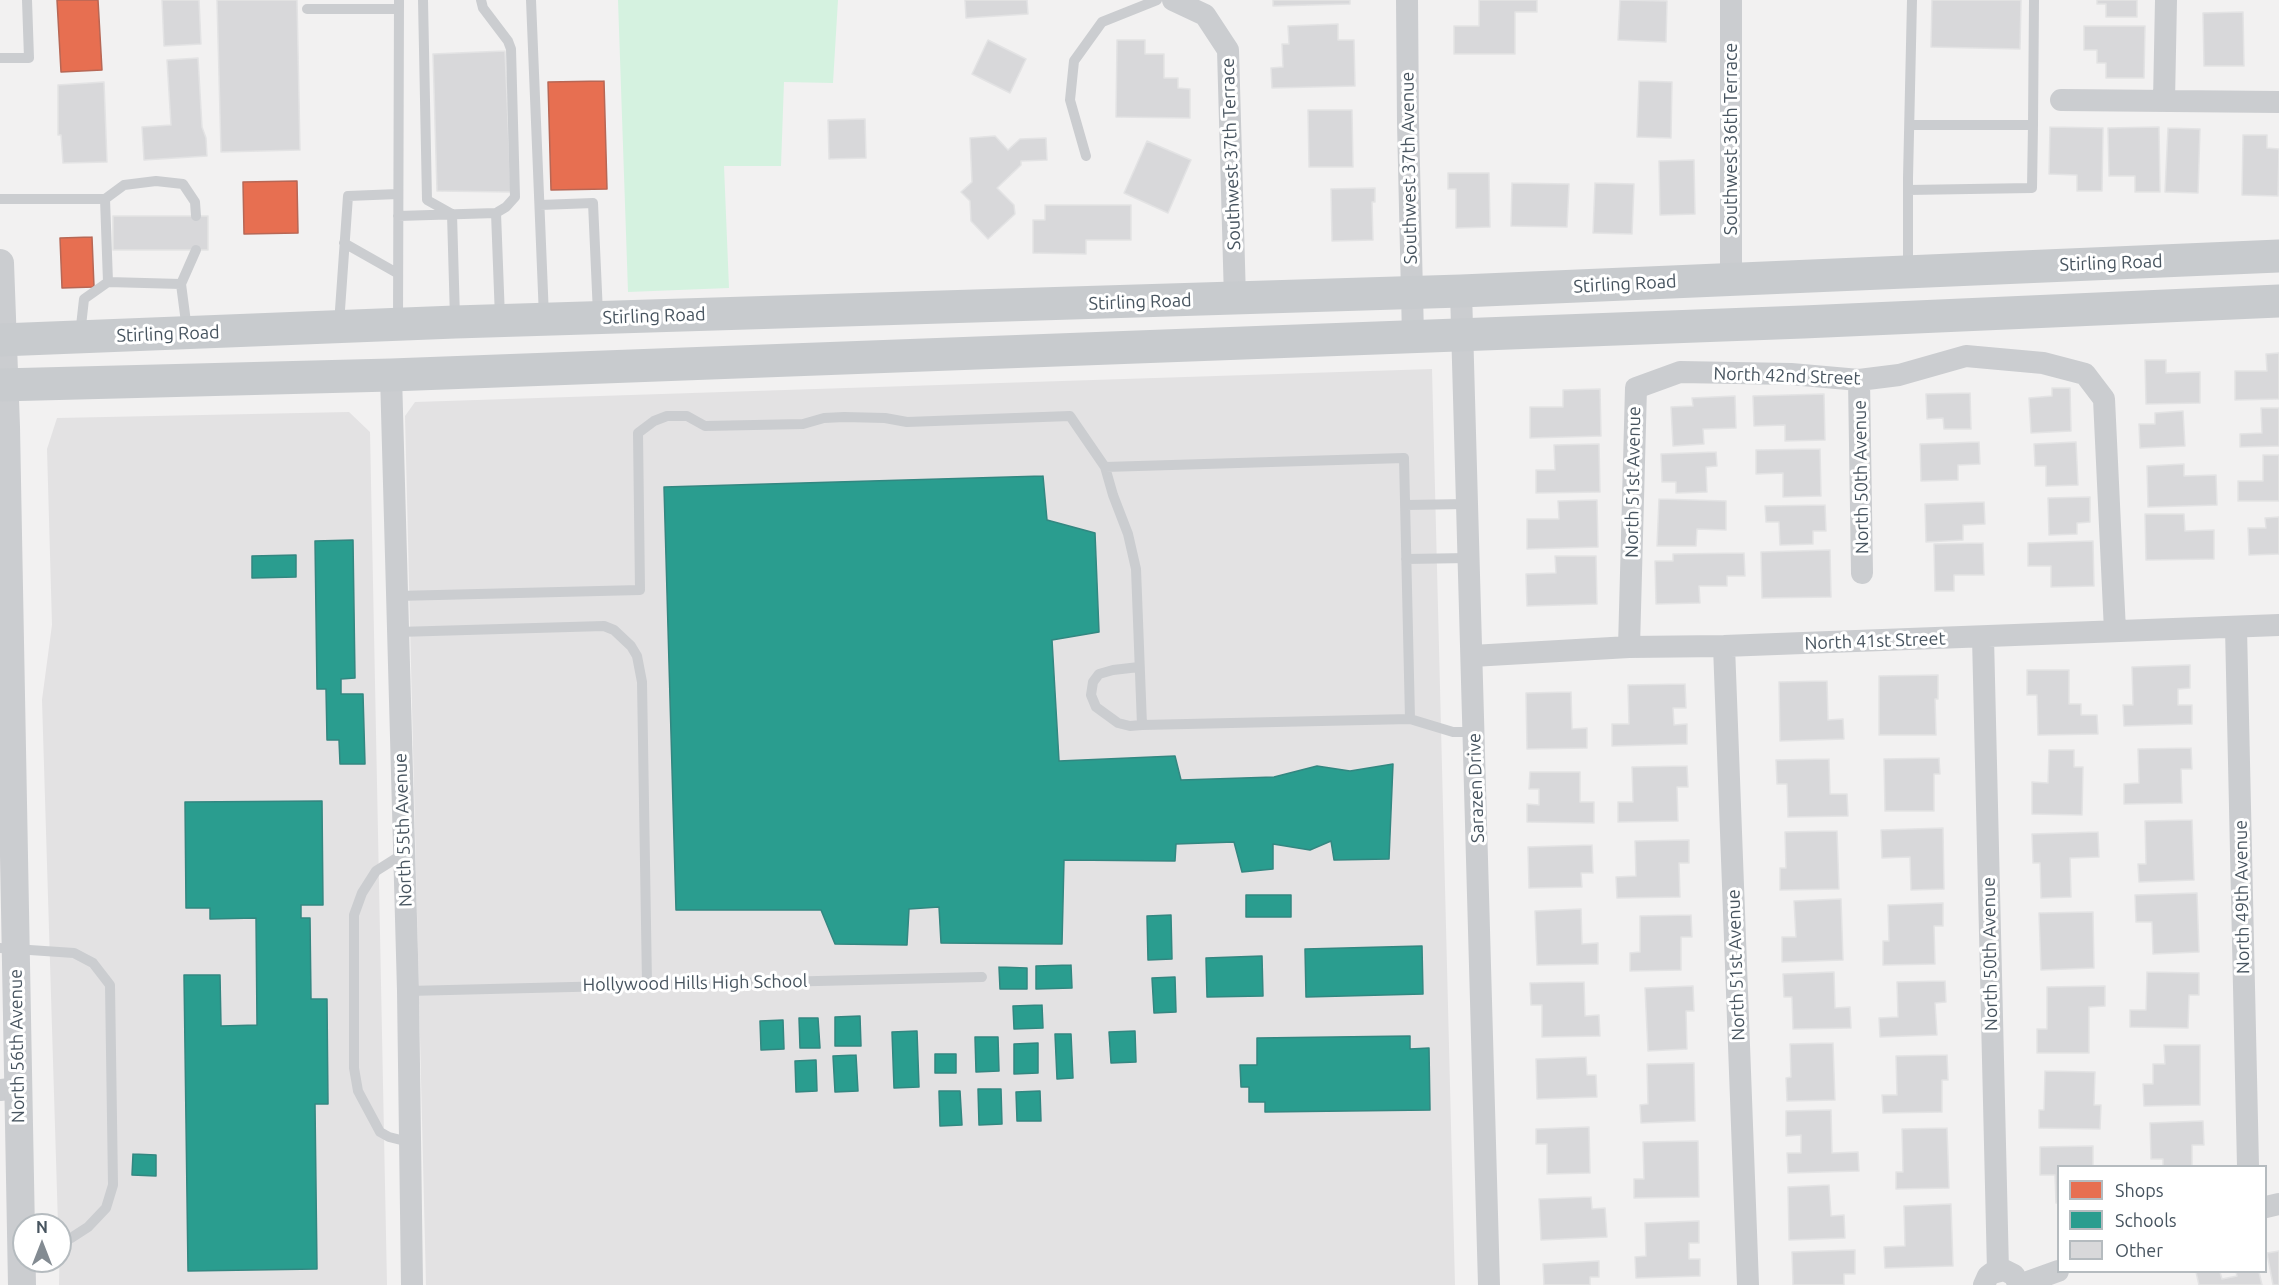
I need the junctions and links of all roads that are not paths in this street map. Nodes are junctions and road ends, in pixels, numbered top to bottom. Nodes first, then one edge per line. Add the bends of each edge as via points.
1 (27, 0) edge
2 (423, 0) edge
3 (481, 0) edge
4 (531, 0) edge
5 (1157, 0) edge
6 (1173, 0) edge
7 (1407, 0) edge
8 (1731, 0) edge
9 (1912, 0) edge
10 (2034, 0) edge
11 (2166, 0) edge
12 (399, 4) edge
13 (307, 9) dead end
14 (0, 58) edge
15 (2061, 100) dead end
16 (2164, 101) junction
17 (2279, 102) edge
18 (1910, 125) junction
19 (2033, 125) junction
20 (1086, 156) dead end
21 (1908, 190) junction
22 (398, 194) junction
23 (0, 199) edge
24 (105, 199) junction
25 (540, 205) junction
26 (496, 213) junction
27 (452, 214) junction
28 (196, 216) dead end
29 (398, 216) junction
30 (344, 243) junction
31 (196, 250) dead end
32 (2279, 256) edge
33 (0, 263) edge
34 (1908, 271) junction
35 (397, 273) junction
36 (1731, 279) junction
37 (108, 282) junction
38 (181, 284) junction
39 (1461, 291) junction
40 (1411, 292) junction
41 (1235, 299) junction
42 (2279, 301) edge
43 (598, 318) junction
44 (544, 320) junction
45 (500, 321) junction
46 (455, 322) junction
47 (398, 325) junction
48 (339, 327) junction
49 (187, 333) junction
50 (1461, 335) junction
51 (1413, 336) junction
52 (80, 337) junction
53 (2, 340) edge
54 (391, 375) junction
55 (1859, 380) junction
56 (2, 385) edge
57 (1636, 388) joint
58 (1105, 467) junction
59 (1468, 504) junction
60 (1405, 505) junction
61 (1469, 558) junction
62 (1406, 559) junction
63 (1862, 573) dead end
64 (397, 596) junction
65 (2279, 626) edge
66 (2236, 628) junction
67 (2115, 631) junction
68 (398, 632) junction
69 (1983, 637) junction
70 (1724, 646) junction
71 (1629, 647) junction
72 (1472, 656) junction
73 (1139, 668) junction
74 (1410, 719) junction
75 (1142, 725) junction
76 (1474, 732) junction
77 (403, 855) junction
78 (10, 960) edge
79 (982, 976) dead end
80 (647, 984) junction
81 (408, 990) junction
82 (9, 1089) edge
83 (410, 1143) junction
84 (2248, 1165) edge
85 (20, 1213) edge
86 (72, 1237) edge
87 (2057, 1271) edge
88 (1991, 1278) edge
89 (412, 1285) edge
90 (1490, 1285) edge
91 (1748, 1285) edge
92 (2019, 1285) edge

1 - 14 lane via 29,58
2 - 27 lane via 427,200
3 - 26 lane via 511,49 516,190 511,203
4 - 25 lane
5 - 20 lane via 1102,22 1074,61 1070,100
6 - 41 street, Southwest 37th Terrace via 1205,15 1228,50
7 - 40 street, Southwest 37th Avenue
8 - 36 street, Southwest 36th Terrace
9 - 18 lane
10 - 19 lane
11 - 16 street
12 - 13 lane
12 - 22 lane
15 - 16 street
16 - 17 street
18 - 19 lane
18 - 21 lane
19 - 21 lane via 2032,188
21 - 34 lane
22 - 29 lane
22 - 30 lane via 348,196
23 - 24 lane
24 - 28 lane via 124,185 156,181 183,184 195,202
24 - 37 lane
25 - 43 lane via 593,203
25 - 44 lane
26 - 27 lane
26 - 45 lane
27 - 29 lane
27 - 46 lane
29 - 35 lane
30 - 35 lane
30 - 48 lane
31 - 38 lane
32 - 34 main road, Stirling Road
33 - 53 street, North 56th Avenue
34 - 36 main road, Stirling Road
35 - 47 lane
36 - 39 main road, Stirling Road
37 - 38 lane
37 - 52 lane via 84,298
38 - 49 lane
39 - 40 main road, Stirling Road
39 - 50 street, Sarazen Drive
40 - 41 main road, Stirling Road
40 - 51 street, Southwest 37th Avenue
41 - 43 main road, Stirling Road
42 - 50 main road
43 - 44 main road, Stirling Road
44 - 45 main road, Stirling Road
45 - 46 main road, Stirling Road
46 - 47 main road, Stirling Road
46 - 54 main road via 406,355
47 - 48 main road, Stirling Road
48 - 49 main road, Stirling Road
49 - 52 main road, Stirling Road
50 - 51 main road
50 - 59 street, Sarazen Drive
51 - 54 main road
52 - 53 main road, Stirling Road
53 - 56 street, North 56th Avenue
54 - 56 main road
54 - 64 street, North 55th Avenue
55 - 57 street, North 42nd Street via 1680,372
55 - 63 street, North 50th Avenue
55 - 67 street, North 42nd Street via 1899,375 1966,356 2043,363 2085,374 2104,399
56 - 78 street, North 56th Avenue
57 - 71 street, North 51st Avenue
58 - 60 lane via 1404,458
58 - 64 lane via 1070,416 907,422 844,417 803,424 705,426 687,416 667,416 638,433 640,590
58 - 73 lane via 1136,568
59 - 60 lane
59 - 61 street, Sarazen Drive
60 - 62 lane
61 - 62 lane
61 - 72 street, Sarazen Drive
62 - 74 lane
64 - 68 street, North 55th Avenue
65 - 66 street, North 41st Street
66 - 67 street, North 41st Street
66 - 84 street, North 49th Avenue
67 - 69 street, North 41st Street
68 - 77 street, North 55th Avenue
68 - 80 lane via 604,626 631,646 642,682
69 - 70 street, North 41st Street
69 - 88 street, North 50th Avenue
70 - 71 street, North 41st Street
70 - 91 street, North 51st Avenue
71 - 72 street, North 41st Street
72 - 76 street, Sarazen Drive
73 - 75 lane
73 - 75 lane via 1099,674 1091,695 1096,707 1118,723
74 - 75 lane
74 - 76 lane via 1445,731
76 - 90 street, Sarazen Drive
77 - 81 street, North 55th Avenue
77 - 83 lane via 376,871 356,904 354,1068 358,1092 380,1132
78 - 82 street, North 56th Avenue
78 - 86 lane via 74,953 93,963 110,985 113,1185 106,1208
79 - 80 lane, Hollywood Hills High School
80 - 81 lane, Hollywood Hills High School
81 - 83 street, North 55th Avenue
82 - 85 street, North 56th Avenue
83 - 89 street, North 55th Avenue
87 - 92 street
88 - 92 street via 2004,1270 2014,1275

